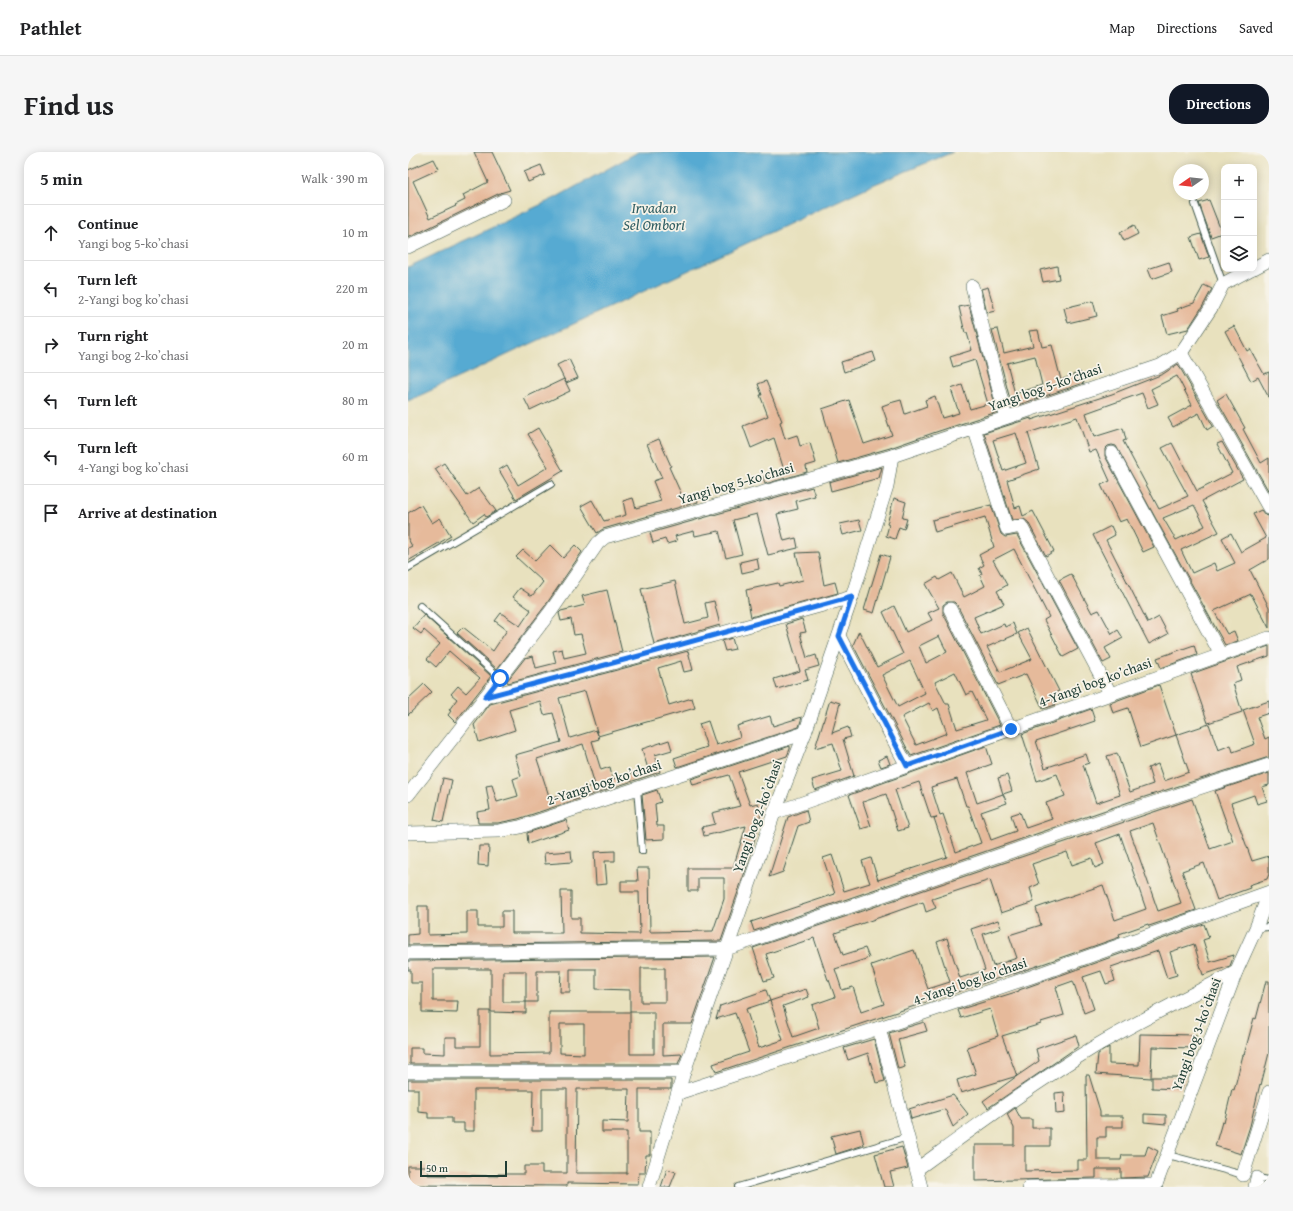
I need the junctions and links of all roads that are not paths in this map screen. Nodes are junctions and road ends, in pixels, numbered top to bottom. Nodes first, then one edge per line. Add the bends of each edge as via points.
1 (504, 200) dead end
2 (1195, 204) dead end
3 (408, 247) edge
4 (1269, 260) edge
5 (1257, 266) edge
6 (1246, 272) edge
7 (1223, 284) junction
8 (972, 286) dead end
9 (1182, 353) junction
10 (1006, 417) junction
11 (974, 428) junction
12 (1112, 453) dead end
13 (892, 456) junction
14 (551, 484) dead end
15 (1269, 508) edge
16 (408, 568) edge
17 (852, 597) junction
18 (420, 606) dead end
19 (950, 609) dead end
20 (839, 636) junction
21 (1269, 638) edge
22 (1221, 655) junction
23 (500, 678) junction
24 (1110, 693) junction
25 (485, 697) junction
26 (1011, 729) junction
27 (805, 733) junction
28 (1269, 765) edge
29 (907, 766) junction
30 (637, 788) junction
31 (409, 790) edge
32 (774, 813) junction
33 (408, 833) edge
34 (642, 851) dead end
35 (1269, 893) edge
36 (1263, 928) edge
37 (726, 949) junction
38 (408, 953) edge
39 (1236, 972) junction
40 (879, 1028) junction
41 (408, 1072) edge
42 (684, 1072) junction
43 (1269, 1092) edge
44 (678, 1093) junction
45 (908, 1137) junction
46 (1168, 1156) junction
47 (917, 1169) junction
48 (1243, 1175) junction
49 (1261, 1182) edge
50 (1155, 1186) edge
51 (649, 1187) edge
52 (738, 1187) edge
53 (921, 1187) edge
54 (1029, 1187) edge

1 - 3 street
2 - 7 lane
4 - 5 street
6 - 7 street
7 - 9 street
8 - 10 street
9 - 10 street, Yangi bog 5-koʼchasi via 1160,366
9 - 15 street
10 - 11 street, Yangi bog 5-koʼchasi
11 - 13 street, Yangi bog 5-koʼchasi
11 - 24 street via 1007,529 1021,526
12 - 22 street
13 - 17 street, Yangi bog 2-koʼchasi via 887,486
13 - 23 street, Yangi bog 5-koʼchasi via 605,537 598,543
14 - 16 lane
17 - 20 street, Yangi bog 2-koʼchasi
17 - 25 street
18 - 23 lane
19 - 26 street
20 - 27 street, Yangi bog 2-koʼchasi
20 - 29 street
21 - 22 street, 4-Yangi bog koʼchasi
22 - 24 street, 4-Yangi bog koʼchasi
23 - 25 street, Yangi bog 5-koʼchasi
24 - 26 street, 4-Yangi bog koʼchasi
25 - 31 street, Yangi bog 5-koʼchasi
26 - 29 street, 4-Yangi bog koʼchasi
27 - 30 street, 2-Yangi bog koʼchasi
27 - 32 street, Yangi bog 2-koʼchasi
28 - 37 street
29 - 32 street, 4-Yangi bog koʼchasi
30 - 33 street, 2-Yangi bog koʼchasi via 520,827 499,831
30 - 34 lane
32 - 37 street, Yangi bog 2-koʼchasi
35 - 36 street, Yangi bog 3-koʼchasi
35 - 40 street, 4-Yangi bog koʼchasi
36 - 39 street, Yangi bog 3-koʼchasi
37 - 38 street
37 - 42 street, Yangi bog 2-koʼchasi
39 - 46 street, Yangi bog 3-koʼchasi
39 - 47 street via 1078,1057
40 - 44 street, 4-Yangi bog koʼchasi
40 - 45 street
41 - 42 street
42 - 44 street, Yangi bog 2-koʼchasi
43 - 48 street
44 - 51 street, Yangi bog 2-koʼchasi
45 - 47 street
45 - 52 lane
46 - 48 lane
46 - 50 street, Yangi bog 3-koʼchasi
47 - 53 street
48 - 49 lane
50 - 54 street

